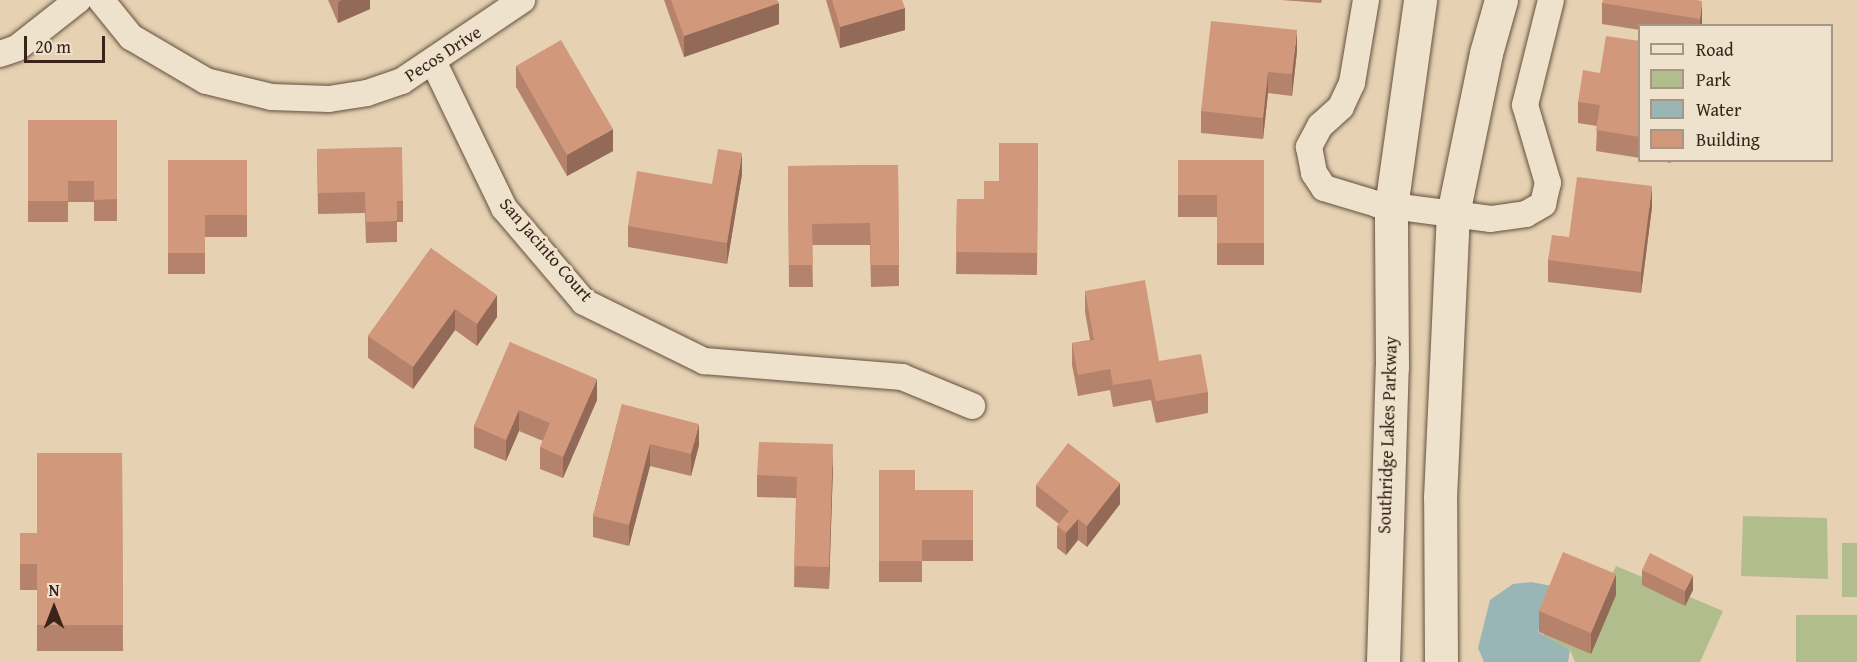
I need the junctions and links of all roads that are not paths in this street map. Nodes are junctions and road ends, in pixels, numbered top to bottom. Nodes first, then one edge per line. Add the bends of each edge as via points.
1 (78, 0) edge
2 (101, 0) edge
3 (522, 0) edge
4 (1366, 0) edge
5 (1420, 0) edge
6 (1501, 0) edge
7 (1551, 0) edge
8 (0, 54) edge
9 (434, 63) junction
10 (1391, 207) junction
11 (1453, 214) junction
12 (972, 406) dead end
13 (1383, 662) edge
14 (1441, 662) edge

1 - 8 street via 17,48
2 - 9 street, Pecos Drive via 131,37 206,81 271,98 328,99 367,93 402,81
3 - 9 street, Pecos Drive
4 - 10 street via 1352,83 1341,107 1320,126 1309,147 1314,173 1324,188
5 - 10 street, Southridge Lakes Parkway
6 - 11 street via 1485,53
7 - 11 street via 1525,105 1548,183 1543,204 1526,214 1491,219
9 - 12 street, San Jacinto Court via 504,208 584,302 704,361 902,377
10 - 11 street
10 - 13 street, Southridge Lakes Parkway via 1392,367
11 - 14 street via 1440,498

